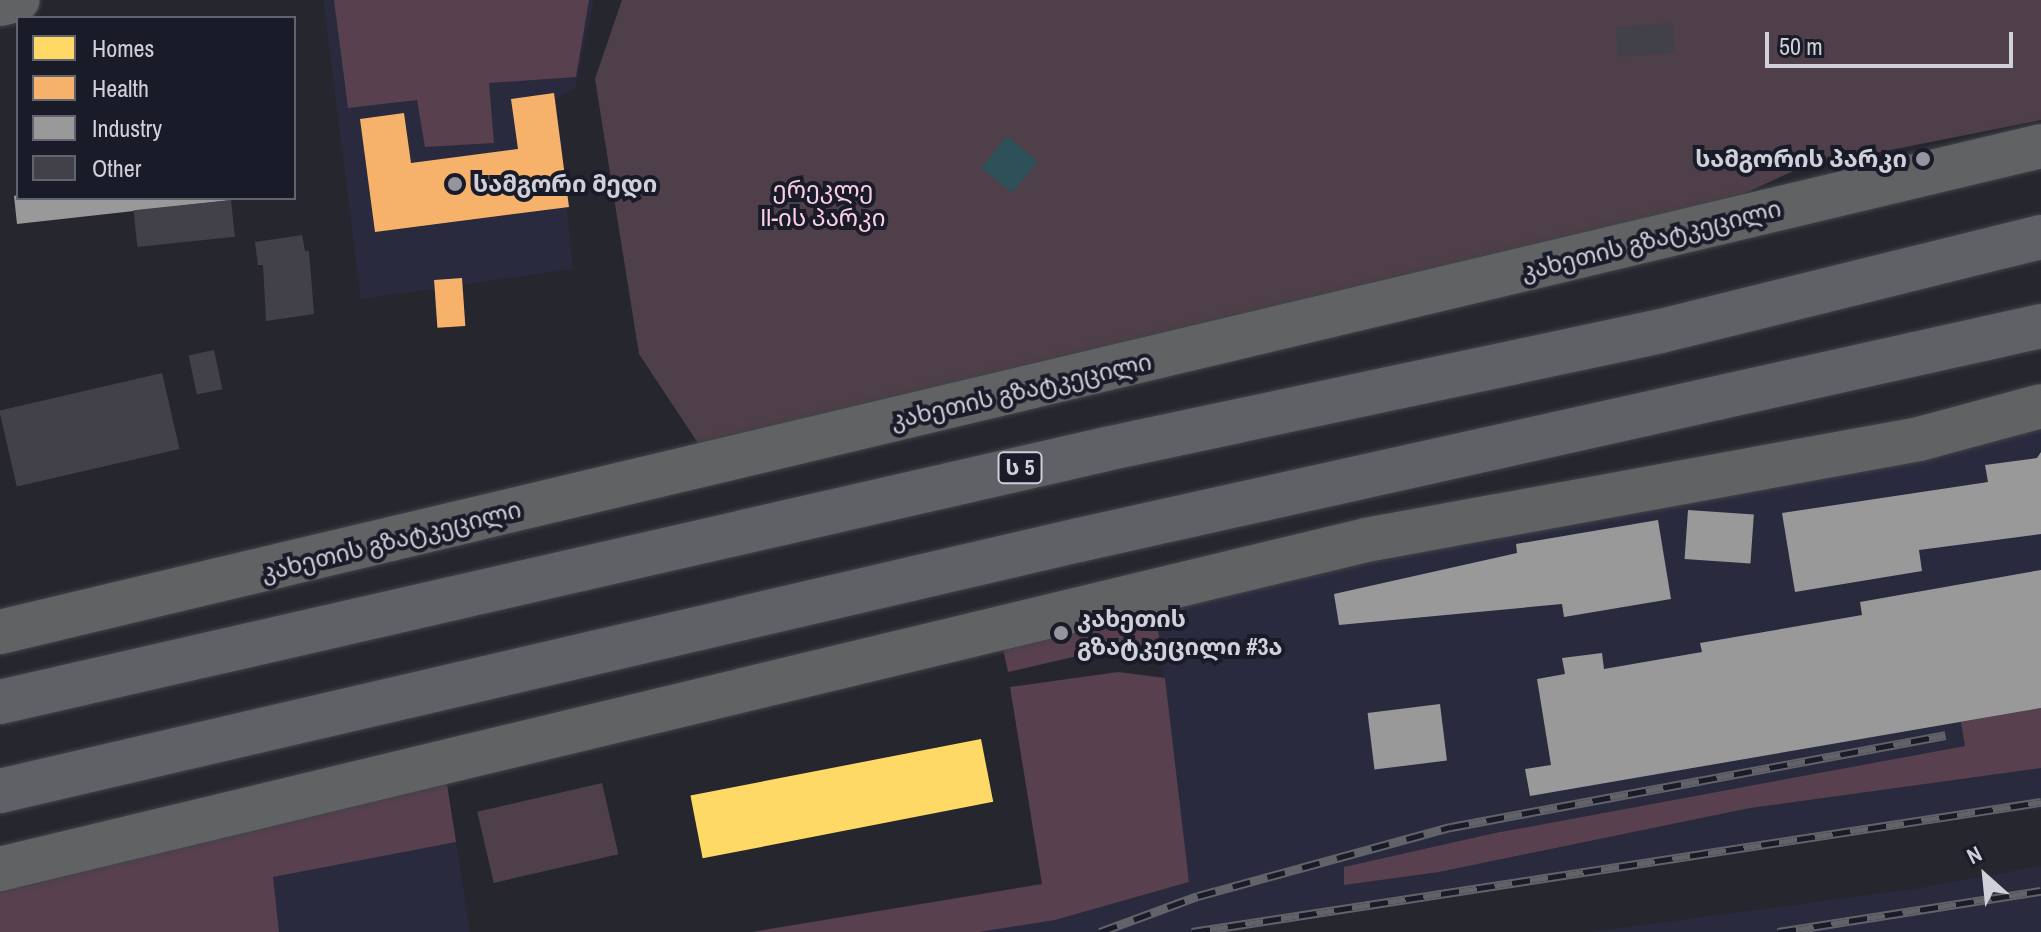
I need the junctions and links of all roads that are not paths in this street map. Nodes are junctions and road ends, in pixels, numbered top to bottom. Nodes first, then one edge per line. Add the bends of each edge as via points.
1 (18, 0) edge
2 (0, 4) edge
3 (2041, 146) edge
4 (2041, 237) edge
5 (2041, 326) edge
6 (2041, 406) edge
7 (0, 632) edge
8 (0, 702) edge
9 (0, 791) edge
10 (0, 869) edge

1 - 2 street
3 - 7 street, კახეთის გზატკეცილი
4 - 8 highway, ს 5 via 1661,331 1106,449
5 - 9 highway via 1079,540
6 - 10 street via 1919,439 1366,540

